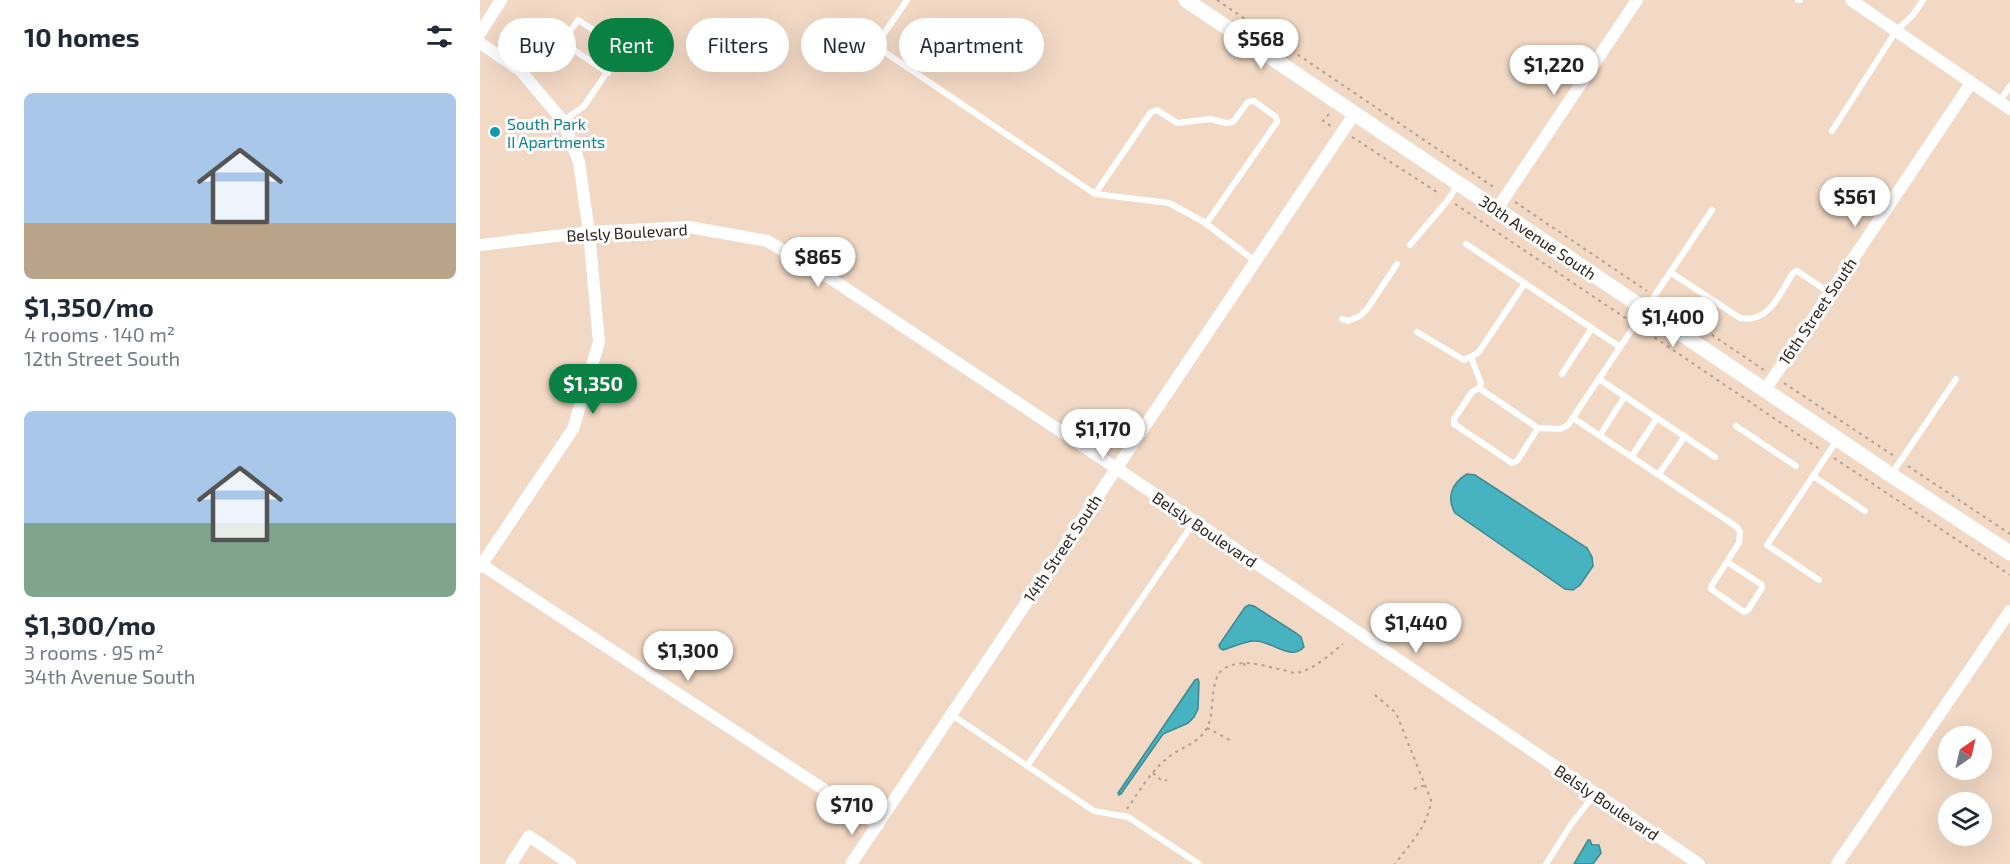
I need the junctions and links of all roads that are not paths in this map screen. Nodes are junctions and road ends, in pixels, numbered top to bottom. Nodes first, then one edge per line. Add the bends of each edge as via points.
1 (501, 0) edge
2 (907, 0) edge
3 (1186, 0) edge
4 (1637, 0) edge
5 (1851, 0) edge
6 (1923, 0) edge
7 (1896, 31) junction
8 (480, 33) edge
9 (480, 43) edge
10 (608, 73) junction
11 (1971, 83) junction
12 (2010, 86) edge
13 (2005, 105) edge
14 (1355, 113) junction
15 (563, 121) junction
16 (1832, 131) dead end
17 (1459, 183) junction
18 (1095, 194) junction
19 (1502, 202) junction
20 (1712, 210) dead end
21 (1206, 224) junction
22 (589, 232) junction
23 (1466, 244) dead end
24 (480, 245) edge
25 (1410, 245) dead end
26 (1255, 261) junction
27 (1397, 264) dead end
28 (1670, 272) junction
29 (1525, 283) junction
30 (1830, 293) junction
31 (1646, 309) junction
32 (1342, 319) dead end
33 (1592, 328) junction
34 (1417, 332) dead end
35 (1620, 347) junction
36 (1471, 357) junction
37 (1562, 374) dead end
38 (1599, 379) junction
39 (1956, 379) dead end
40 (1479, 388) junction
41 (1764, 390) junction
42 (1625, 396) junction
43 (1573, 418) junction
44 (1657, 418) junction
45 (1736, 426) dead end
46 (1538, 428) junction
47 (1600, 435) junction
48 (1685, 436) junction
49 (1837, 439) junction
50 (1632, 456) junction
51 (1715, 457) dead end
52 (1796, 466) dead end
53 (1116, 468) junction
54 (1659, 474) junction
55 (1813, 476) junction
56 (1891, 476) junction
57 (1865, 511) dead end
58 (1194, 521) junction
59 (2010, 553) edge
60 (1727, 562) junction
61 (481, 566) edge
62 (1819, 579) dead end
63 (2010, 611) edge
64 (951, 715) junction
65 (1027, 766) junction
66 (1596, 794) junction
67 (878, 825) junction
68 (511, 864) edge
69 (570, 864) edge
70 (850, 864) edge
71 (1199, 864) edge
72 (1546, 864) edge
73 (1699, 864) edge
74 (1837, 864) edge

1 - 8 street
2 - 18 lane via 881,38 883,51
3 - 14 street, 30th Avenue South
4 - 19 street
5 - 7 street
6 - 7 lane
7 - 11 street
7 - 16 lane
9 - 15 street via 520,70
10 - 10 lane via 623,49 578,20 562,42
10 - 15 lane via 584,106
11 - 13 street
11 - 30 street, 16th Street South
12 - 13 lane
14 - 17 street, 30th Avenue South
14 - 26 street, 14th Street South
15 - 22 street via 579,162
17 - 19 street, 30th Avenue South
17 - 25 lane
18 - 21 lane via 1169,203
18 - 21 lane via 1151,112 1156,110 1177,123 1210,119 1226,123 1233,122 1248,102 1254,101 1276,117 1277,122
19 - 31 street, 30th Avenue South
20 - 28 lane
21 - 26 lane
22 - 24 street, Belsly Boulevard
22 - 53 street, Belsly Boulevard via 689,227 767,241 830,278
22 - 61 street via 599,342 573,429
23 - 29 lane
26 - 53 street, 14th Street South
27 - 32 lane via 1360,316
28 - 30 lane via 1740,318 1750,320 1767,312 1797,271
28 - 31 lane
29 - 33 lane
29 - 36 lane via 1478,353
30 - 41 street, 16th Street South
31 - 35 lane
31 - 41 street, 30th Avenue South
33 - 35 lane
33 - 37 lane
34 - 36 lane via 1464,360
35 - 38 lane
36 - 40 lane via 1481,383
38 - 42 lane
38 - 43 lane
39 - 56 lane
40 - 46 lane
40 - 46 lane via 1472,392 1454,424 1512,463
41 - 49 street, 30th Avenue South
42 - 44 lane
42 - 47 lane
43 - 46 lane via 1561,429
43 - 47 lane
44 - 48 lane
44 - 50 lane
45 - 52 lane
47 - 50 lane
48 - 51 lane
48 - 54 lane
49 - 55 lane
49 - 56 street, 30th Avenue South
50 - 54 lane
53 - 58 street, Belsly Boulevard
53 - 64 street, 14th Street South
54 - 60 lane via 1737,527 1739,543
55 - 57 lane
55 - 62 lane via 1767,545
56 - 59 street, 30th Avenue South
58 - 65 lane
58 - 66 street, Belsly Boulevard
60 - 60 lane via 1711,589 1744,612 1761,584
61 - 67 street
63 - 74 street
64 - 65 lane
64 - 67 street, 14th Street South
65 - 71 lane via 1094,811 1128,817
66 - 72 lane
66 - 73 street, Belsly Boulevard
67 - 70 street, 14th Street South
68 - 69 street via 529,836

